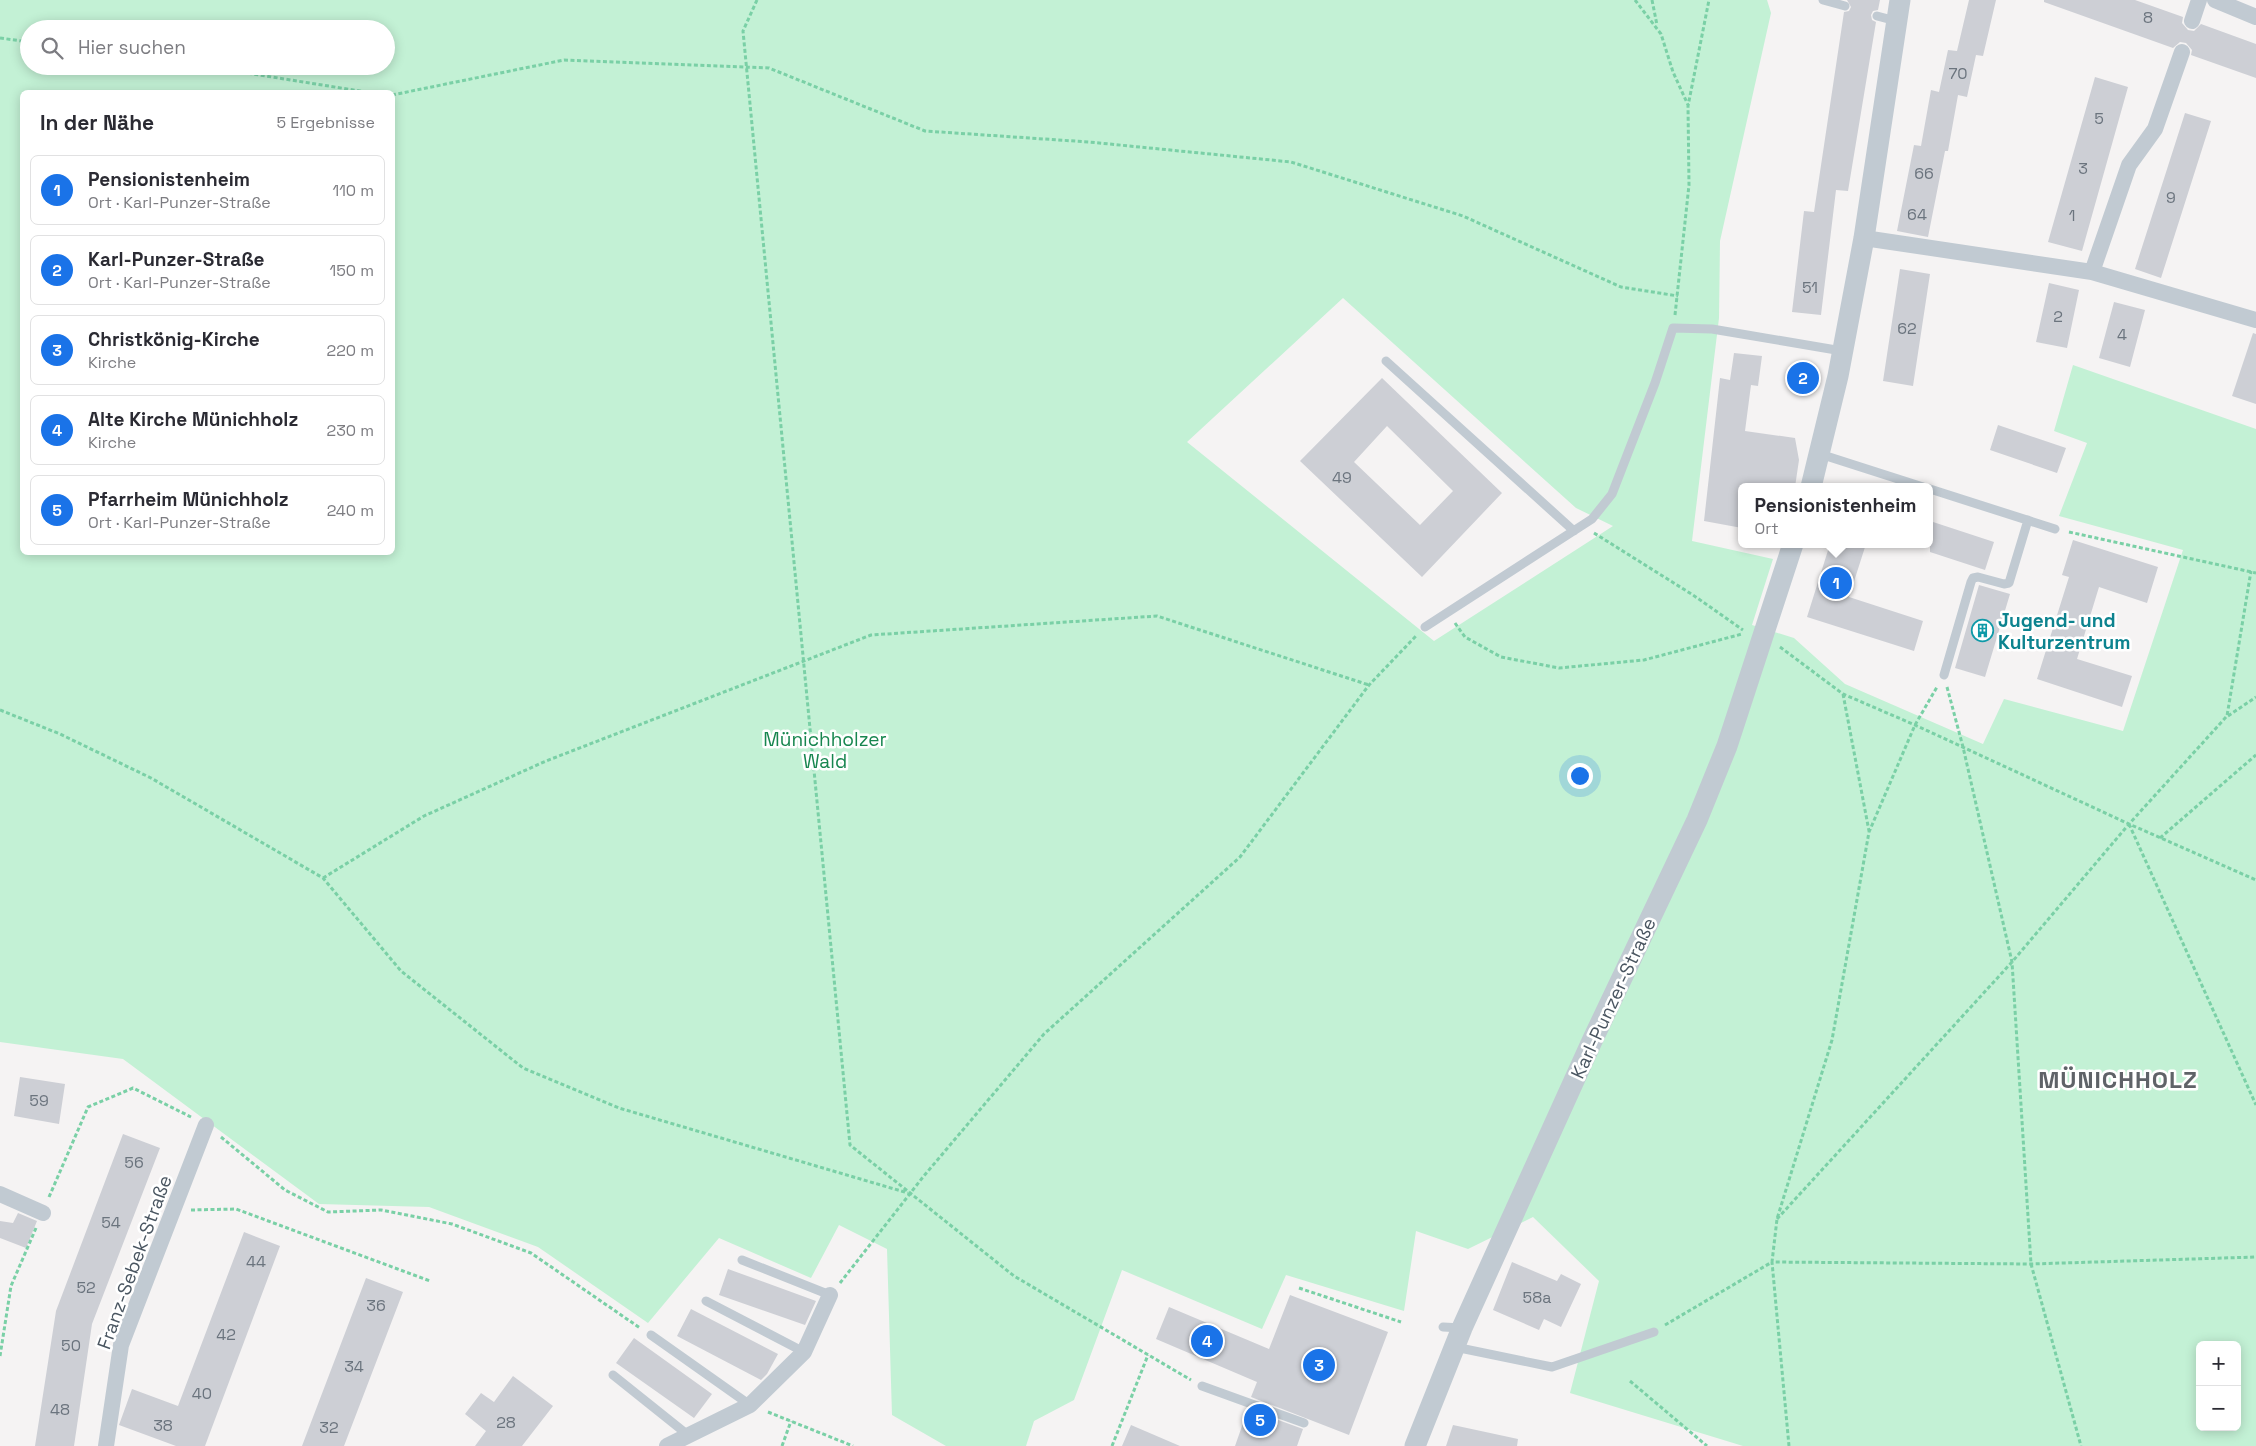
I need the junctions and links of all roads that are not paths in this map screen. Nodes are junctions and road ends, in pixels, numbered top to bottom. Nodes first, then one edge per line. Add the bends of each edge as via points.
1 (1823, 0) edge
2 (1900, 0) edge
3 (2199, 0) edge
4 (2214, 0) edge
5 (1845, 6) dead end
6 (2256, 18) edge
7 (2192, 21) dead end
8 (2182, 52) dead end
9 (1864, 238) junction
10 (2092, 272) junction
11 (2256, 320) edge
12 (1842, 351) junction
13 (1386, 361) dead end
14 (1820, 454) junction
15 (1812, 483) edge
16 (1911, 483) edge
17 (1933, 490) edge
18 (2028, 520) junction
19 (2055, 529) road end
20 (1574, 531) junction
21 (1791, 548) edge
22 (1425, 627) road end
23 (1944, 674) road end
24 (206, 1125) dead end
25 (0, 1194) edge
26 (43, 1213) dead end
27 (742, 1260) dead end
28 (830, 1295) joint
29 (706, 1301) dead end
30 (1654, 1332) road end
31 (1454, 1334) junction
32 (651, 1335) road end
33 (804, 1352) junction
34 (613, 1375) dead end
35 (1202, 1386) road end
36 (750, 1405) junction
37 (1304, 1423) dead end
38 (688, 1435) junction
39 (106, 1446) edge
40 (668, 1446) edge
41 (1415, 1446) edge

1 - 5 lane
2 - 9 street via 1887,18
3 - 7 street
4 - 6 street
8 - 10 street via 2155,129 2129,165
9 - 10 street
9 - 12 street
10 - 11 street
12 - 14 street
12 - 20 lane via 1712,329 1673,328 1612,494 1592,519
13 - 20 lane
14 - 15 street
14 - 16 lane
17 - 18 lane
18 - 19 lane
18 - 23 lane via 2009,583 1978,578 1970,582
20 - 22 lane
21 - 31 street, Karl-Punzer-Straße via 1727,746 1697,820
24 - 39 street, Franz-Sebek-Straße via 121,1345
25 - 26 street
27 - 28 lane
28 - 33 street
29 - 33 lane
30 - 31 lane via 1552,1366
31 - 41 street, Karl-Punzer-Straße
32 - 36 lane
33 - 36 street
34 - 38 lane
35 - 37 lane
36 - 38 street
38 - 40 street

